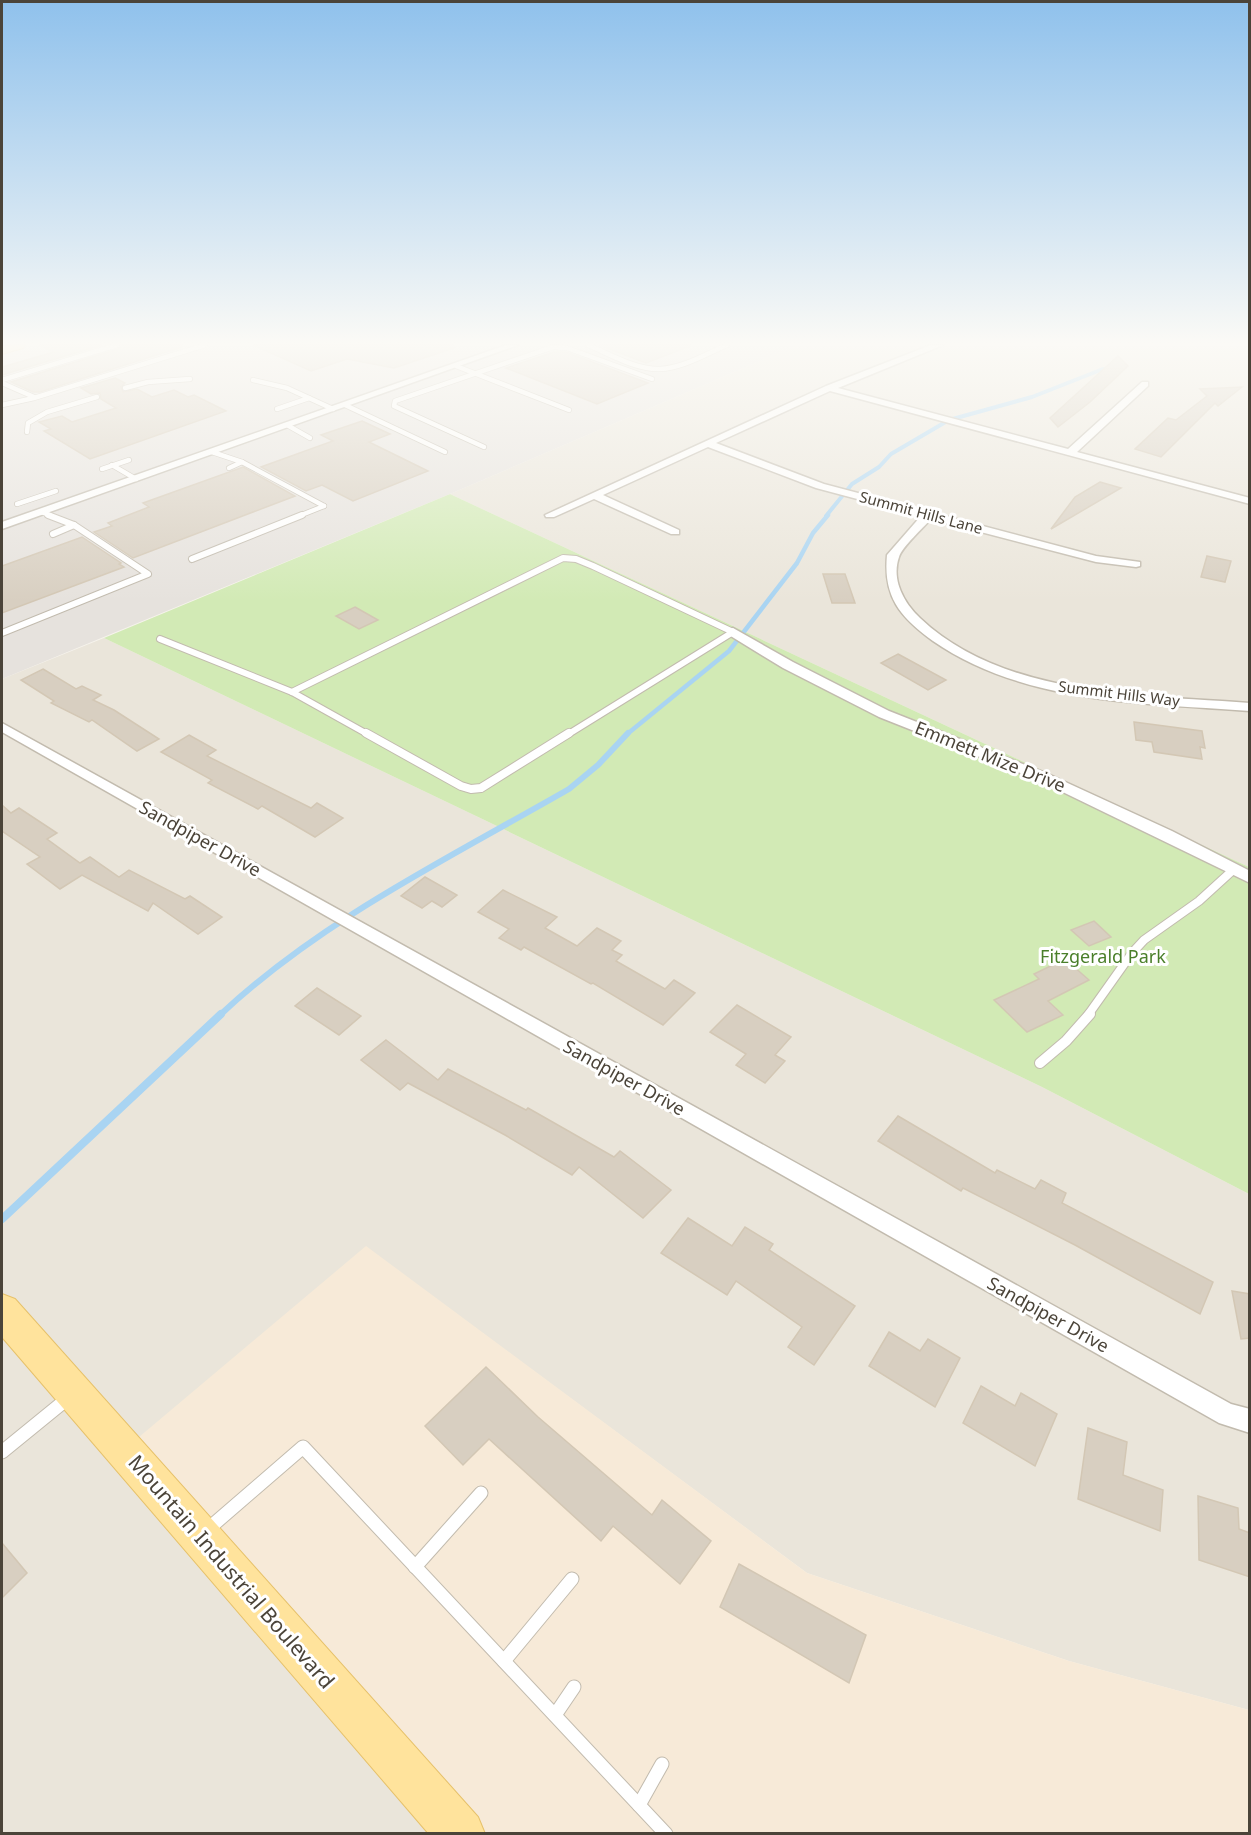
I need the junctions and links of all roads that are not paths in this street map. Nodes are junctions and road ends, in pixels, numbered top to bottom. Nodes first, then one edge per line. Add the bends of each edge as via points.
1 (271, 431) edge
2 (297, 431) edge
3 (400, 431) edge
4 (448, 431) edge
5 (738, 431) edge
6 (987, 431) edge
7 (1094, 431) edge
8 (310, 438) dead end
9 (710, 444) junction
10 (484, 447) dead end
11 (212, 452) junction
12 (445, 452) dead end
13 (1070, 453) junction
14 (129, 460) dead end
15 (242, 462) junction
16 (112, 465) junction
17 (229, 468) dead end
18 (102, 469) dead end
19 (136, 479) junction
20 (56, 491) dead end
21 (595, 495) junction
22 (38, 498) junction
23 (1250, 501) edge
24 (17, 504) dead end
25 (54, 508) junction
26 (41, 512) junction
27 (550, 515) dead end
28 (928, 515) junction
29 (74, 525) junction
30 (2, 526) edge
31 (675, 532) dead end
32 (53, 534) dead end
33 (192, 559) dead end
34 (1136, 564) dead end
35 (733, 632) junction
36 (2, 633) edge
37 (160, 639) dead end
38 (292, 692) junction
39 (1250, 707) edge
40 (2, 727) edge
41 (1233, 870) junction
42 (1250, 878) edge
43 (1040, 1063) dead end
44 (2, 1311) edge
45 (74, 1393) junction
46 (1250, 1421) edge
47 (2, 1452) edge
48 (481, 1494) dead end
49 (200, 1537) junction
50 (415, 1567) junction
51 (572, 1579) dead end
52 (504, 1661) junction
53 (574, 1687) dead end
54 (555, 1715) junction
55 (662, 1764) dead end
56 (639, 1805) junction
57 (460, 1833) edge
58 (666, 1833) edge

1 - 11 street
2 - 8 lane
3 - 12 lane
4 - 10 lane
5 - 9 street
6 - 13 street
7 - 13 street
9 - 21 street
9 - 28 street, Summit Hills Lane via 820,486
11 - 15 lane
11 - 19 street
13 - 23 street
14 - 16 lane
15 - 17 lane
15 - 33 lane via 324,507
16 - 18 lane
16 - 19 lane
19 - 25 street
20 - 22 lane
21 - 27 street
21 - 31 street
22 - 24 lane
22 - 25 lane
25 - 26 street
26 - 29 lane
26 - 30 street
28 - 34 street, Summit Hills Lane via 1096,559
28 - 39 street, Summit Hills Way via 893,555 893,588 914,620 959,653 1054,687
29 - 32 lane
29 - 36 lane via 148,574
35 - 38 lane via 593,566 563,558
35 - 38 lane via 481,788 461,786
35 - 41 street, Emmett Mize Drive via 885,714 1070,789
37 - 38 lane
40 - 46 street, Sandpiper Drive via 1227,1415
41 - 42 street, Emmett Mize Drive
41 - 43 lane via 1199,901 1144,940 1066,1041
44 - 45 main road, Mountain Industrial Boulevard
45 - 47 lane
45 - 49 main road, Mountain Industrial Boulevard
48 - 50 lane
49 - 50 lane via 303,1448
49 - 57 main road, Mountain Industrial Boulevard
50 - 52 lane
51 - 52 lane
52 - 54 lane
53 - 54 lane
54 - 56 lane
55 - 56 lane
56 - 58 lane

